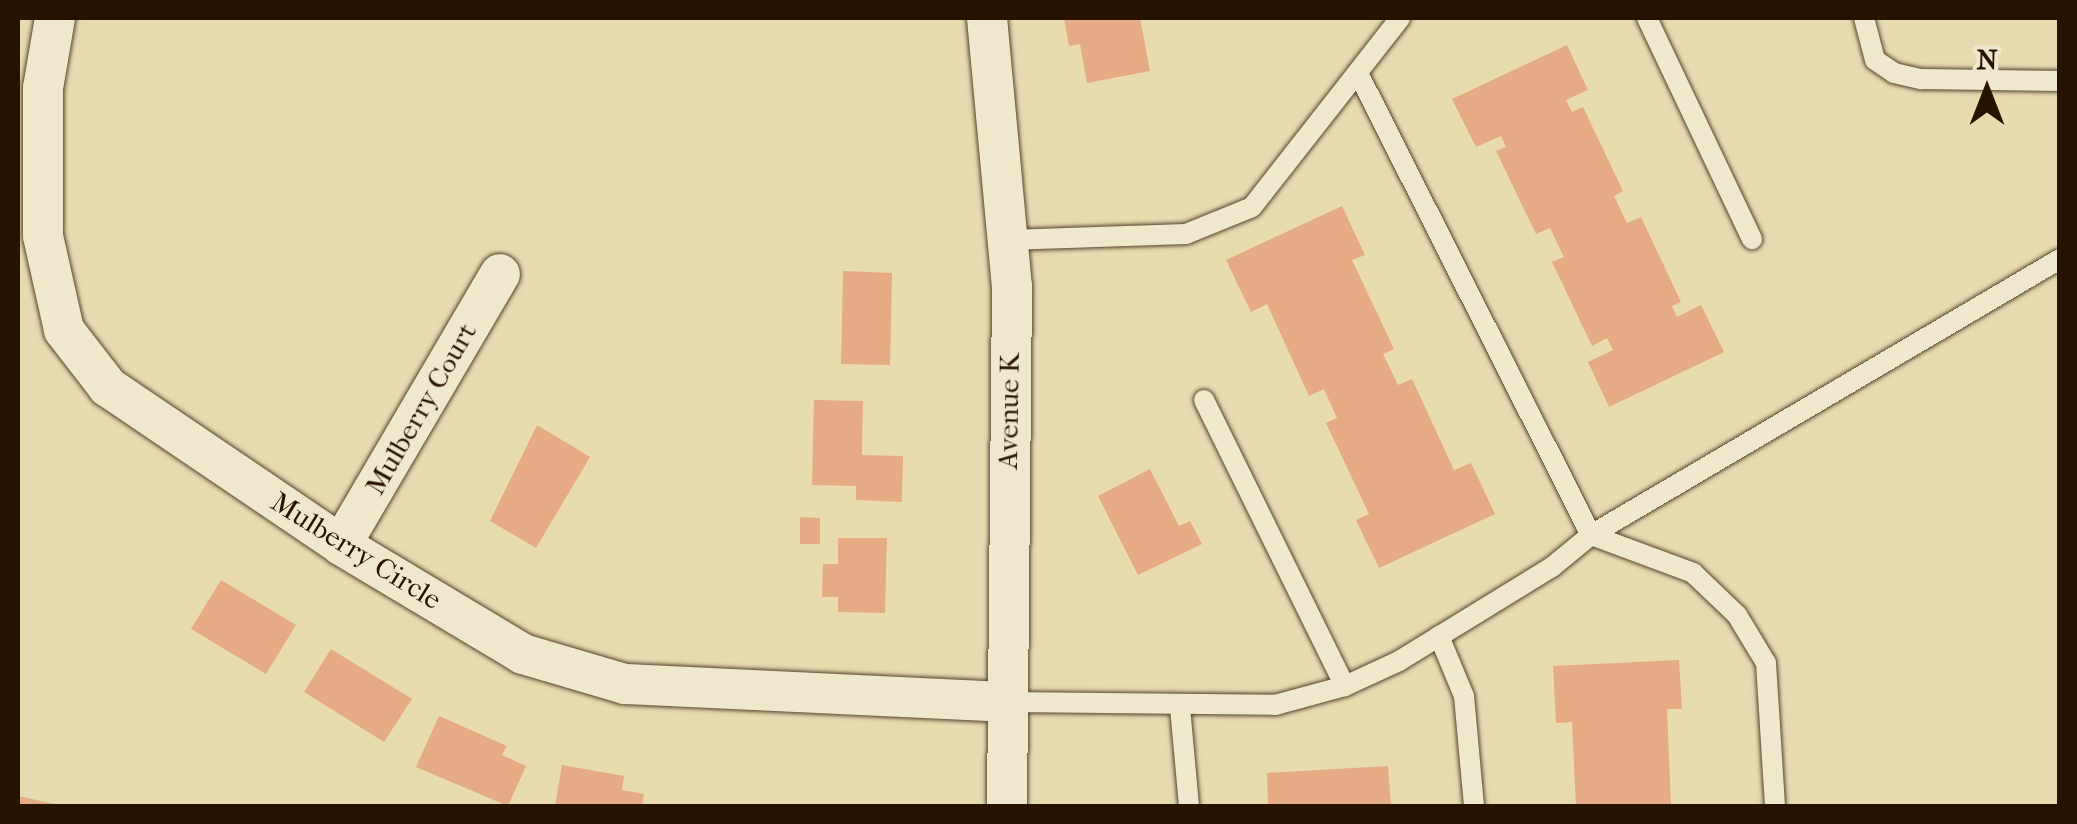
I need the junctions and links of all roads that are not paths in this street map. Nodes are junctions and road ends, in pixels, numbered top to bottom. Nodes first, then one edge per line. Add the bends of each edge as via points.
1 (55, 18) edge
2 (987, 18) edge
3 (1400, 18) edge
4 (1647, 18) edge
5 (1864, 18) edge
6 (1359, 74) junction
7 (2060, 80) edge
8 (1752, 239) dead end
9 (1008, 240) junction
10 (2060, 259) edge
11 (500, 274) dead end
12 (1204, 400) dead end
13 (1591, 535) junction
14 (341, 545) junction
15 (1439, 636) junction
16 (1345, 686) junction
17 (1006, 702) junction
18 (1180, 707) junction
19 (1007, 806) edge
20 (1189, 806) edge
21 (1474, 806) edge
22 (1775, 806) edge

1 - 14 street, Mulberry Circle via 44,88 43,236 64,330 108,387
2 - 9 street, Avenue K
3 - 6 lane
4 - 8 lane
5 - 7 lane via 1876,60 1894,73 1921,80
6 - 9 lane via 1252,207 1186,234
6 - 13 lane
9 - 17 street, Avenue K
10 - 13 lane
11 - 14 street, Mulberry Court
12 - 16 lane
13 - 15 lane
13 - 22 lane via 1692,573 1737,615 1766,663
14 - 17 street, Mulberry Circle via 523,654 625,684
15 - 16 lane
15 - 21 lane via 1464,696
16 - 18 lane via 1274,705
17 - 18 lane
17 - 19 street, Avenue K
18 - 20 lane

